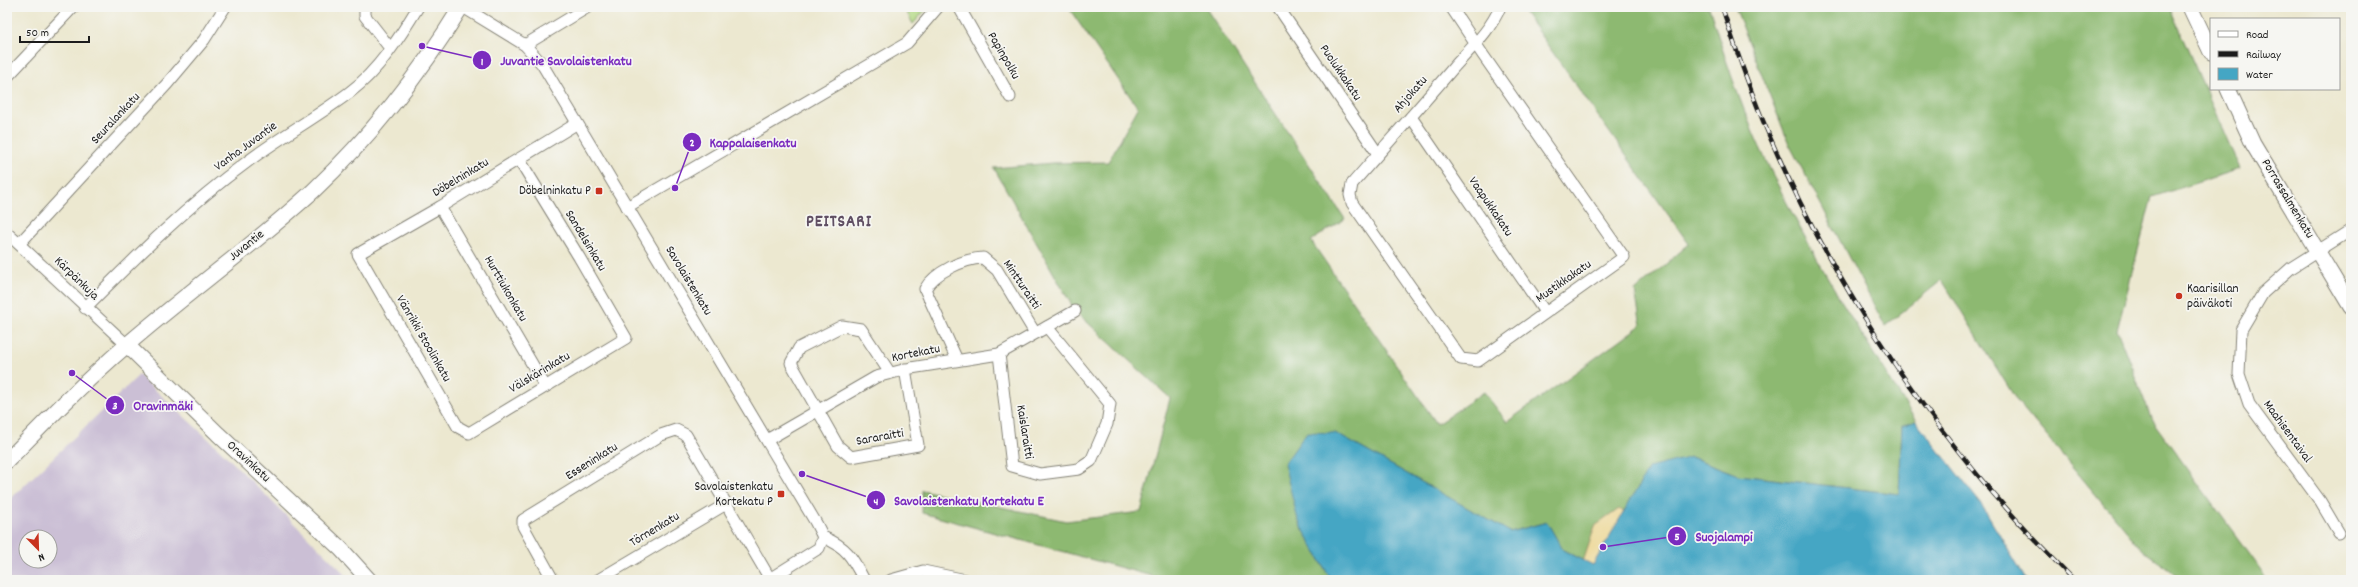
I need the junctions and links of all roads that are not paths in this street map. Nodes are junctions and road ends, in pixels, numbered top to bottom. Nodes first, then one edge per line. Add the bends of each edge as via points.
1 (72, 7) edge
2 (225, 7) edge
3 (365, 7) edge
4 (418, 7) edge
5 (462, 7) edge
6 (588, 7) edge
7 (938, 7) edge
8 (959, 7) edge
9 (1278, 7) edge
10 (1450, 7) edge
11 (1500, 7) edge
12 (2190, 7) edge
13 (1475, 43) junction
14 (525, 45) junction
15 (390, 48) junction
16 (2210, 50) edge
17 (7, 77) edge
18 (2228, 90) edge
19 (1010, 97) dead end
20 (1411, 117) junction
21 (576, 124) junction
22 (1378, 154) junction
23 (519, 159) junction
24 (1352, 203) joint
25 (440, 207) junction
26 (627, 207) junction
27 (2351, 230) edge
28 (7, 233) edge
29 (19, 244) junction
30 (2318, 252) junction
31 (358, 254) joint
32 (2351, 307) edge
33 (85, 308) junction
34 (1075, 311) dead end
35 (1545, 312) junction
36 (1047, 327) junction
37 (1036, 333) junction
38 (626, 338) joint
39 (127, 345) junction
40 (999, 354) junction
41 (958, 360) junction
42 (905, 369) junction
43 (890, 373) junction
44 (545, 386) junction
45 (817, 411) junction
46 (469, 433) joint
47 (767, 440) junction
48 (7, 461) edge
49 (726, 504) junction
50 (2339, 533) dead end
51 (823, 537) junction
52 (369, 580) edge
53 (553, 580) edge
54 (598, 580) edge
55 (769, 580) edge
56 (864, 580) edge
57 (891, 580) edge
58 (966, 580) edge

1 - 17 street
2 - 29 street, Seuralankatu via 204,40 167,84
3 - 15 street via 365,16
4 - 15 street, Vanha Juvantie
5 - 14 street, Savolaistenkatu
5 - 39 main road, Juvantie via 389,107 344,159 312,191
6 - 14 street
7 - 26 street via 907,43
8 - 19 street, Papinpolku
9 - 22 street, Puolukkakatu
10 - 13 street
11 - 13 street, Ahjokatu via 1492,24
12 - 16 main road
13 - 20 street, Ahjokatu
13 - 35 street, Mustikkakatu via 1624,257
14 - 21 street, Savolaistenkatu via 542,64
15 - 33 street, Vanha Juvantie via 367,77 351,92 248,161 155,237
18 - 30 main road, Porrassalmenkatu via 2253,144
20 - 22 street, Ahjokatu
20 - 35 street, Vaapukkakatu
21 - 23 street, Döbelninkatu
21 - 26 street, Savolaistenkatu
22 - 24 street, Ahjokatu via 1352,184
23 - 25 street, Döbelninkatu
23 - 38 street, Sandelsinkatu
24 - 35 street, Mustikkakatu via 1461,359 1478,361
25 - 31 street, Döbelninkatu
25 - 44 street, Hurttiukonkatu
26 - 47 street, Savolaistenkatu
27 - 30 street, Maahisentaival
28 - 29 street, Kärpänkuja
29 - 33 street, Kärpänkuja
30 - 32 main road, Porrassalmenkatu
30 - 50 street, Maahisentaival via 2291,268 2263,293 2242,330 2239,374 2249,404 2320,501
31 - 46 street, Vänrikki Stoolinkatu via 458,427
33 - 39 street, Kärpänkuja
34 - 36 street, Kortekatu
36 - 37 street, Kortekatu
36 - 40 street, Kaislaraitti via 1110,404 1108,424 1091,461 1079,469 1040,474 1012,466
37 - 40 street, Kortekatu
37 - 41 street, Mintturaitti via 997,270 982,258 969,259 930,280 925,289
38 - 44 street, Välskärinkatu
39 - 48 main road, Juvantie via 73,393
39 - 52 main road, Oravinkatu via 341,549
40 - 41 street, Kortekatu
41 - 42 street, Kortekatu
42 - 43 street, Kortekatu
42 - 45 street, Sararaitti via 918,445 851,457 838,446
43 - 45 street, Kortekatu via 876,377
43 - 45 street via 861,329 842,326 799,348 791,363
44 - 46 street, Välskärinkatu
45 - 47 street, Kortekatu
47 - 51 street, Savolaistenkatu
49 - 53 street, Esseninkatu via 686,435 676,430 661,435 523,520 523,526
49 - 54 street, Törnenkatu
49 - 55 street
51 - 55 street via 819,548
51 - 56 street via 840,544 854,561
57 - 58 street via 922,571

